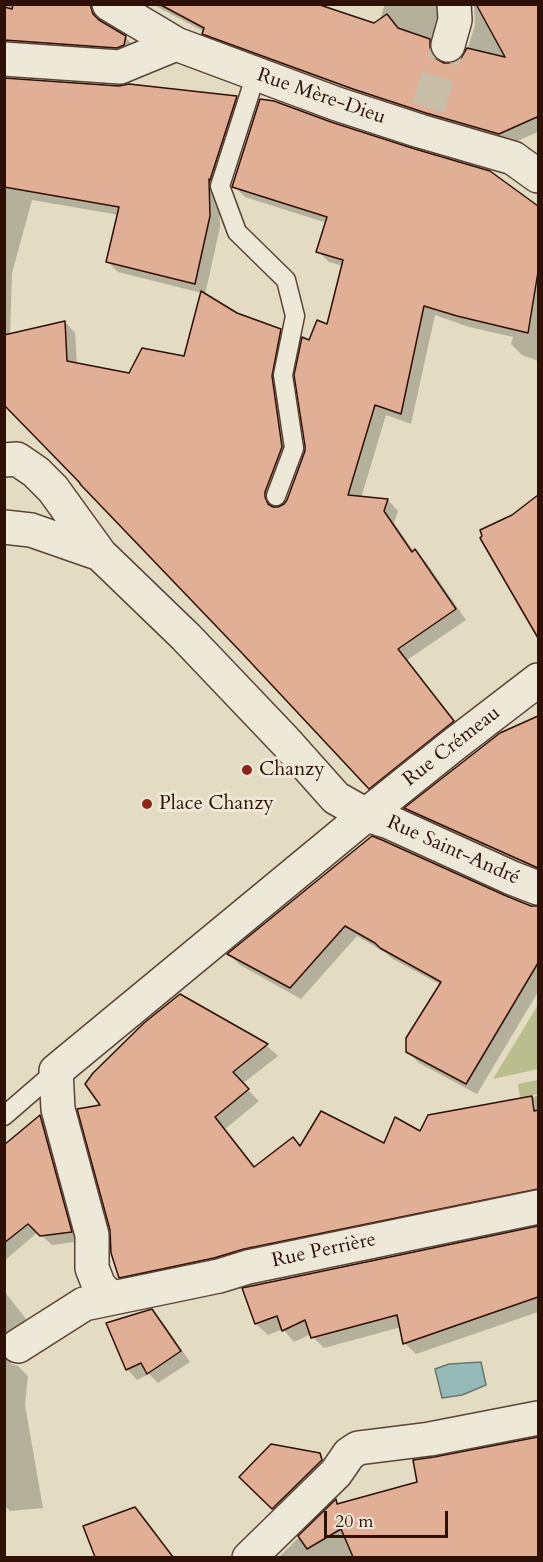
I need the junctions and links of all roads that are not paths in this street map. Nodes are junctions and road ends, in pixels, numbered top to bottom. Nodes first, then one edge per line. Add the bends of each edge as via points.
1 (109, 4) edge
2 (454, 4) edge
3 (176, 44) junction
4 (448, 45) tunnel mouth
5 (4, 59) edge
6 (256, 74) junction
7 (530, 161) edge
8 (4, 460) edge
9 (276, 496) dead end
10 (4, 527) edge
11 (100, 554) junction
12 (538, 680) edge
13 (366, 814) junction
14 (538, 888) edge
15 (56, 1071) junction
16 (4, 1116) edge
17 (538, 1207) edge
18 (111, 1298) junction
19 (18, 1346) dead end
20 (538, 1418) edge
21 (249, 1557) edge

1 - 3 street, Rue Mère-Dieu
2 - 4 street via 455,20
3 - 5 street via 120,67
3 - 6 street, Rue Mère-Dieu
6 - 7 street, Rue Mère-Dieu via 337,104 424,119
6 - 9 lane via 220,186 237,232 286,280 295,316 283,375 294,448
8 - 11 street via 16,459 36,472
10 - 11 street via 31,530
11 - 13 street via 186,637 336,798
12 - 13 street, Rue Crémeau
13 - 14 street, Rue Saint-André
13 - 15 street
15 - 16 lane
15 - 18 street via 58,1109 92,1235 92,1268 99,1286
17 - 18 street, Rue Perrière
18 - 19 street, Rue Perrière via 84,1305
20 - 21 street via 358,1448

